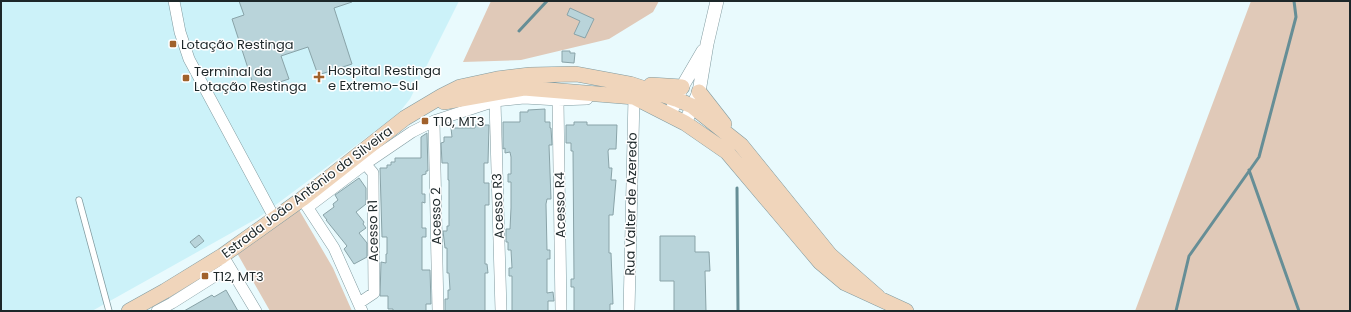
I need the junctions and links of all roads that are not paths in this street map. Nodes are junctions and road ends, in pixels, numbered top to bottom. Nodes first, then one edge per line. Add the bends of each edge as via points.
1 (174, 1) edge
2 (717, 1) edge
3 (707, 44) junction
4 (630, 92) junction
5 (699, 92) junction
6 (524, 93) junction
7 (679, 93) junction
8 (558, 100) junction
9 (495, 101) junction
10 (692, 106) junction
11 (422, 108) junction
12 (670, 114) junction
13 (405, 118) junction
14 (434, 121) junction
15 (685, 122) junction
16 (412, 132) junction
17 (741, 145) junction
18 (362, 159) junction
19 (78, 200) dead end
20 (305, 203) junction
21 (275, 219) junction
22 (226, 262) junction
23 (878, 297) junction
24 (174, 307) edge
25 (360, 307) edge
26 (109, 311) edge
27 (129, 311) edge
28 (157, 311) edge
29 (256, 311) edge
30 (438, 311) edge
31 (500, 311) edge
32 (561, 311) edge
33 (629, 311) edge
34 (906, 311) edge

1 - 21 street via 189,59
2 - 3 street
3 - 5 street
3 - 7 street
4 - 6 main road, Estrada João Antônio da Silveira
4 - 7 main road
4 - 8 street, Estrada João Antônio da Silveira via 597,99
4 - 11 main road, Estrada João Antônio da Silveira via 576,74 530,75 460,87
4 - 12 main road, Estrada João Antônio da Silveira
4 - 33 street, Rua Valter de Azeredo
5 - 10 street
5 - 17 main road
6 - 8 street, Estrada João Antônio da Silveira
6 - 9 street, Estrada João Antônio da Silveira
6 - 11 main road, Estrada João Antônio da Silveira via 462,98
7 - 10 main road, Estrada João Antônio da Silveira
7 - 12 street
8 - 32 street, Acesso R4
9 - 14 street, Estrada João Antônio da Silveira
9 - 31 street, Acesso R3
10 - 15 street
10 - 17 main road, Estrada João Antônio da Silveira
11 - 13 main road, Estrada João Antônio da Silveira
12 - 15 main road, Estrada João Antônio da Silveira
13 - 16 street
13 - 18 main road, Estrada João Antônio da Silveira
14 - 16 street, Estrada João Antônio da Silveira
14 - 30 street, Acesso 2
15 - 23 main road, Estrada João Antônio da Silveira via 727,152 820,262 845,282
16 - 18 street, Estrada João Antônio da Silveira
17 - 23 main road, Estrada João Antônio da Silveira via 830,255
18 - 20 main road, Estrada João Antônio da Silveira
18 - 25 street, Acesso R1 via 373,173 374,293
19 - 26 lane
20 - 21 main road, Estrada João Antônio da Silveira
20 - 25 street via 334,248
21 - 22 main road, Estrada João Antônio da Silveira
22 - 24 street, Estrada João Antônio da Silveira
22 - 27 main road, Estrada João Antônio da Silveira
22 - 29 street
23 - 34 main road, Estrada João Antônio da Silveira
24 - 28 street, Estrada João Antônio da Silveira

